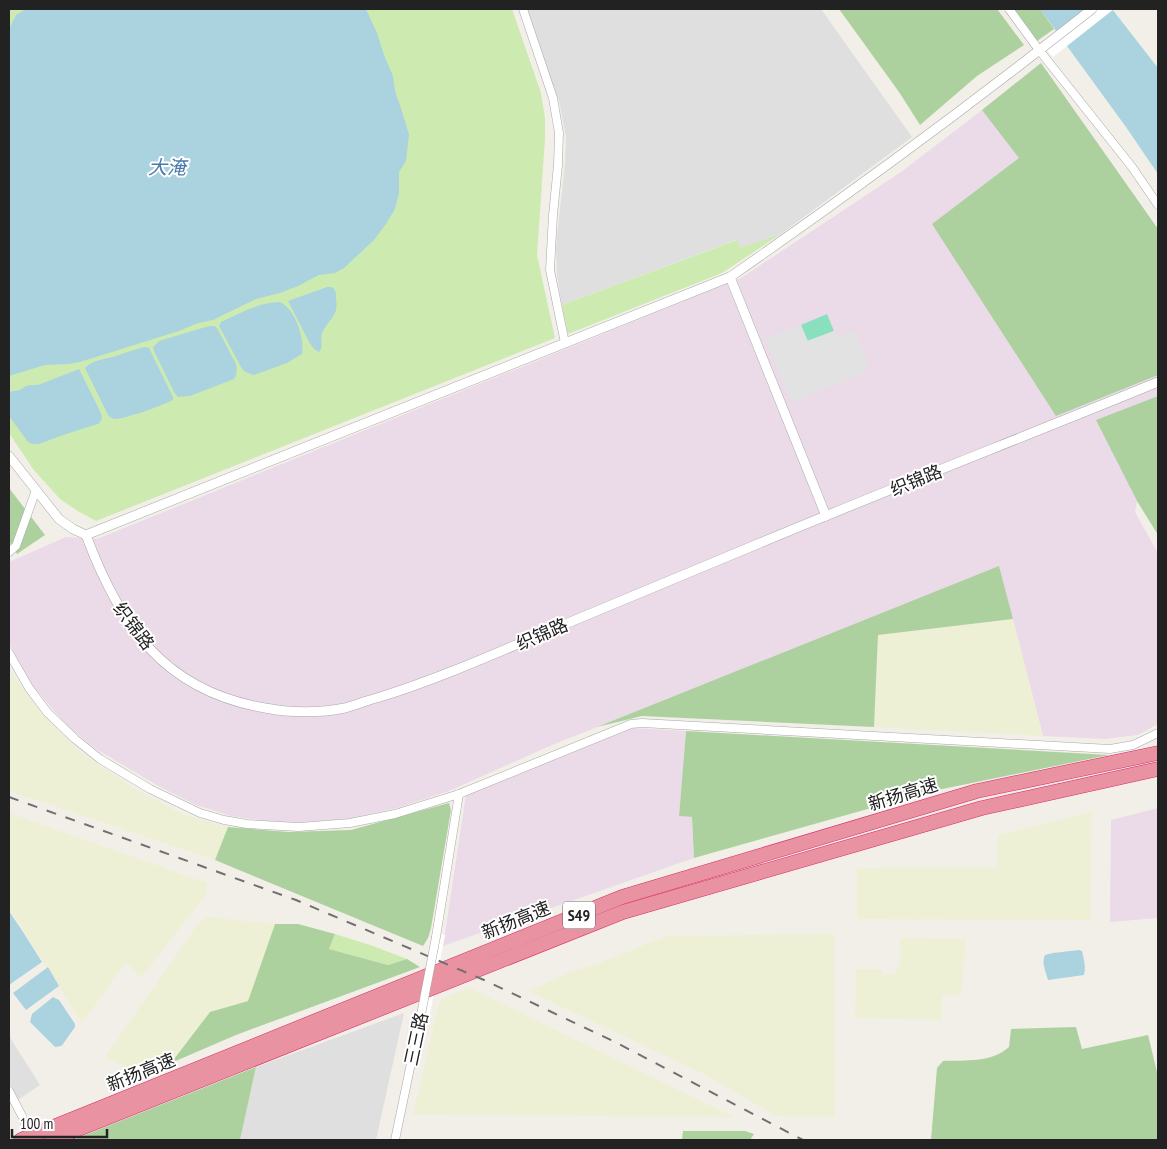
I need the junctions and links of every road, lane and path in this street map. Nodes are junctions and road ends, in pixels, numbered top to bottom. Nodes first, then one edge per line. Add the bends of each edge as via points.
1 (522, 9) edge
2 (1010, 9) edge
3 (1092, 9) edge
4 (1041, 49) junction
5 (1158, 205) edge
6 (730, 277) junction
7 (565, 343) junction
8 (1158, 382) edge
9 (9, 456) edge
10 (36, 490) junction
11 (826, 516) junction
12 (86, 535) junction
13 (9, 552) edge
14 (9, 653) edge
15 (1158, 733) edge
16 (1158, 753) edge
17 (1158, 769) edge
18 (459, 794) junction
19 (9, 1091) edge
20 (22, 1116) tunnel mouth
21 (21, 1140) edge
22 (52, 1140) edge
23 (395, 1140) edge

1 - 7 street via 553,98 559,133 550,270
2 - 4 street
3 - 4 street
4 - 5 street
4 - 6 street via 889,165
6 - 7 street
6 - 11 street
7 - 12 street
8 - 11 street, 织锦路
9 - 10 street
10 - 12 street via 59,518
10 - 13 street via 16,546
11 - 12 street, 织锦路 via 407,688 344,708 301,712 227,699 197,686 168,667 124,616 111,595
14 - 18 street via 47,712 75,739 141,784 200,813 247,824 299,827 350,823 395,814
15 - 18 street via 1132,745 1110,749 642,723 631,724
16 - 21 highway, 新扬高速 / S49 via 977,791 622,897
17 - 22 highway, 新扬高速 / S49 via 982,808 623,912
18 - 23 street, 三三路, bridge via 436,937
19 - 20 street

